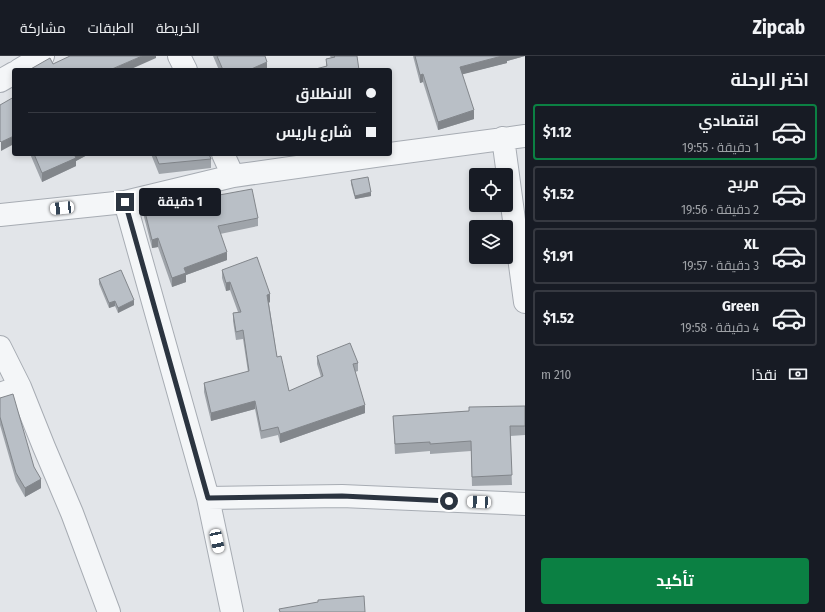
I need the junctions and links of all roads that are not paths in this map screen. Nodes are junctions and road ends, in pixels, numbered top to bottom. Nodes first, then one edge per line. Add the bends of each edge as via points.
1 (43, 56) edge
2 (179, 56) edge
3 (22, 68) edge
4 (185, 68) edge
5 (12, 74) edge
6 (0, 81) edge
7 (525, 136) edge
8 (503, 138) junction
9 (392, 154) edge
10 (224, 156) edge
11 (376, 156) edge
12 (233, 176) junction
13 (125, 202) junction
14 (0, 215) edge
15 (525, 302) edge
16 (0, 347) edge
17 (20, 386) junction
18 (0, 394) edge
19 (208, 498) junction
20 (525, 504) edge
21 (109, 612) edge
22 (232, 612) edge

1 - 3 street
2 - 4 street
5 - 6 street
7 - 8 street
8 - 9 street
8 - 15 street
10 - 12 street
11 - 12 street
12 - 13 street
13 - 14 street
13 - 19 street
16 - 17 street
17 - 18 street
17 - 21 street via 72,512
19 - 20 street via 342,496
19 - 22 street

